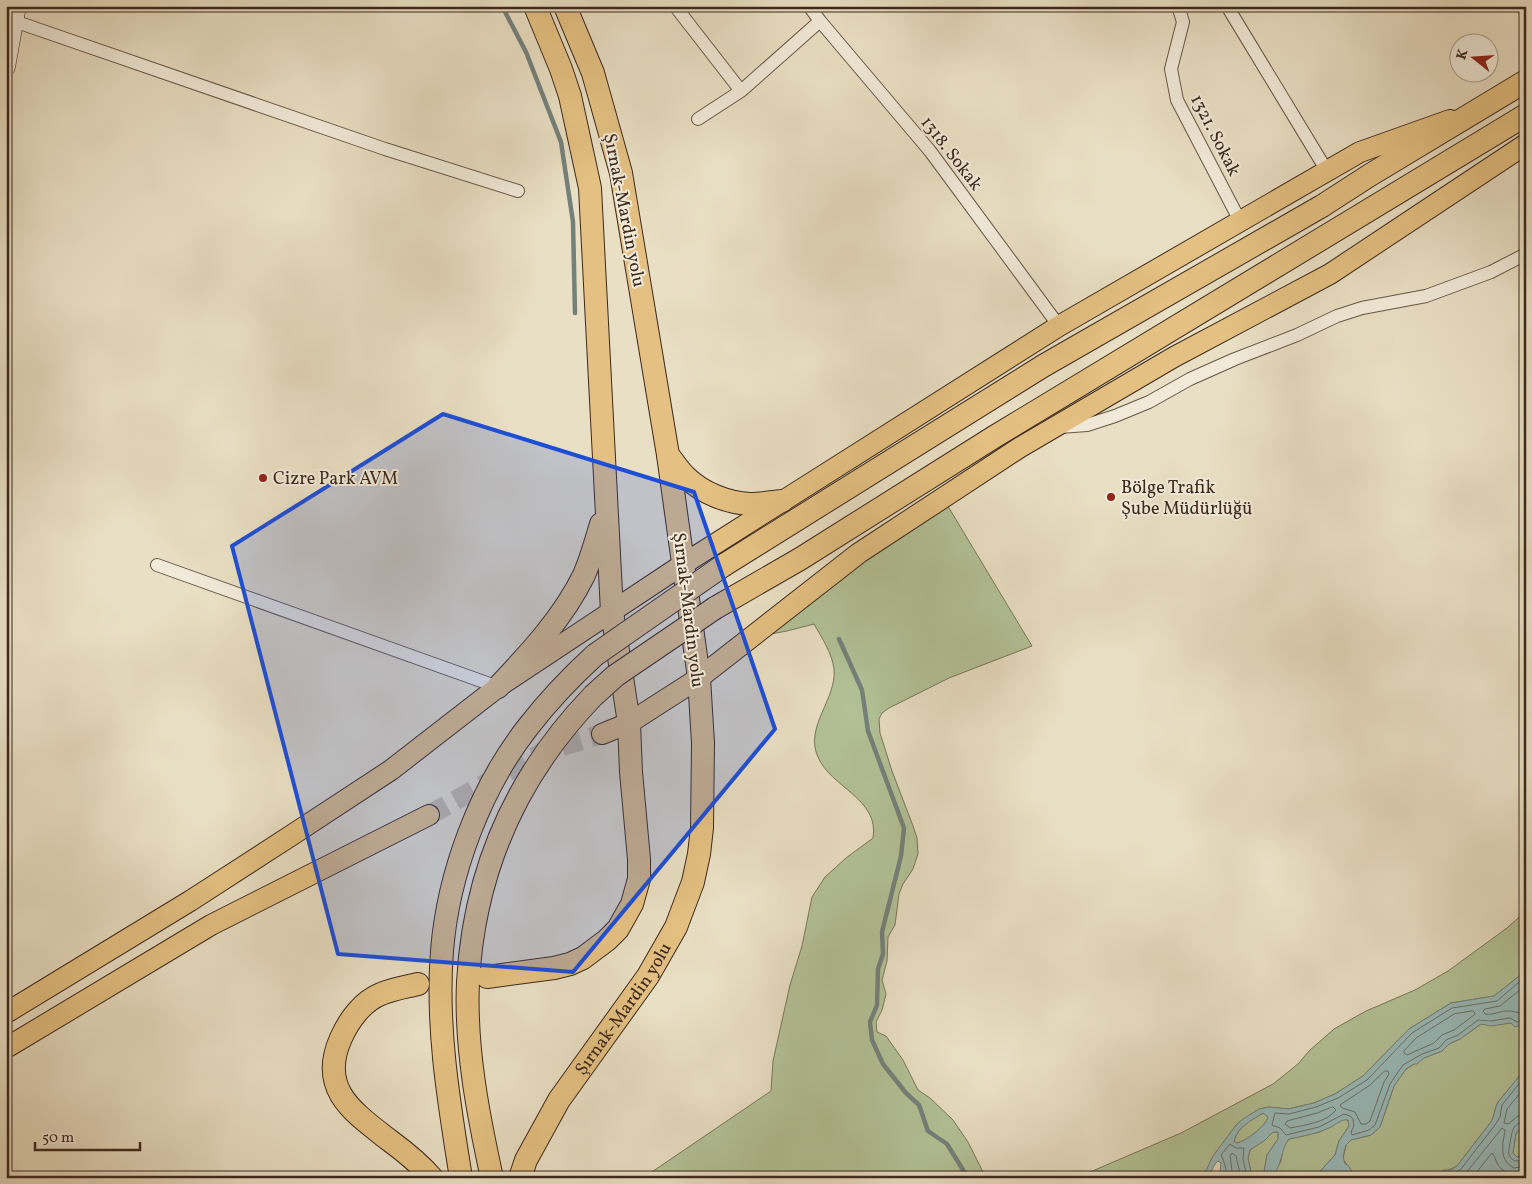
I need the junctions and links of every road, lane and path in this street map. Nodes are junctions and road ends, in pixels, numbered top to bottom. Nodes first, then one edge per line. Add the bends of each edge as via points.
1 (535, 6) edge
2 (565, 6) edge
3 (674, 6) edge
4 (809, 6) edge
5 (1175, 6) edge
6 (1227, 6) edge
7 (16, 14) edge
8 (820, 21) junction
9 (6, 67) edge
10 (1526, 81) edge
11 (741, 91) junction
12 (1477, 110) junction
13 (1526, 116) edge
14 (698, 119) dead end
15 (1526, 144) edge
16 (1327, 171) junction
17 (518, 191) dead end
18 (1240, 221) junction
19 (1526, 254) edge
20 (1059, 326) junction
21 (1054, 428) junction
22 (668, 455) junction
23 (782, 501) junction
24 (606, 506) junction
25 (685, 563) junction
26 (157, 565) dead end
27 (612, 612) junction
28 (700, 678) junction
29 (498, 687) junction
30 (629, 723) junction
31 (602, 734) tunnel mouth
32 (429, 815) tunnel mouth
33 (487, 977) dead end
34 (418, 984) dead end
35 (6, 1013) edge
36 (6, 1048) edge
37 (432, 1178) edge
38 (461, 1178) edge
39 (492, 1178) edge
40 (520, 1178) edge

1 - 24 highway, Şırnak-Mardin yolu via 570,96 590,188
2 - 22 highway, Şırnak-Mardin yolu via 594,73 621,173
3 - 11 street
4 - 8 street, 1318. Sokak
5 - 18 street, 1321. Sokak via 1183,22 1171,69 1177,100
6 - 16 street
7 - 9 street
7 - 17 street via 385,149
8 - 11 street
8 - 20 street, 1318. Sokak via 930,151
10 - 12 highway
11 - 14 street
12 - 16 main road via 1360,152
12 - 38 highway, bridge via 1322,206 1043,366 724,565 595,655 552,698 506,758 491,786 462,854 453,887 442,950 441,1027
13 - 39 highway, bridge via 715,608 615,676 593,696 551,745 518,796 502,830 481,892 468,984 469,1025 482,1134
15 - 21 main road via 1330,274 1174,357
16 - 18 main road
18 - 20 main road
19 - 21 street via 1491,272 1426,296 1337,316 1190,379 1115,416 1087,425
20 - 23 main road
21 - 28 main road via 860,553
22 - 23 highway via 685,476 712,494 732,502 751,504
22 - 25 highway, Şırnak-Mardin yolu
23 - 25 main road
24 - 27 highway, Şırnak-Mardin yolu
24 - 29 highway via 593,551 569,602 530,653
25 - 27 main road
25 - 28 highway, Şırnak-Mardin yolu
26 - 29 street
27 - 29 main road
27 - 30 highway, Şırnak-Mardin yolu
28 - 30 main road
28 - 40 highway, Şırnak-Mardin yolu via 702,828 691,889 676,927 648,976 559,1100 526,1160
29 - 35 main road via 391,770 190,900
30 - 31 main road
30 - 33 highway, Şırnak-Mardin yolu via 640,859 636,893 626,917 607,940 570,964
32 - 36 main road via 212,924
34 - 37 highway via 381,994 358,1011 337,1047 335,1074 337,1087 354,1112

